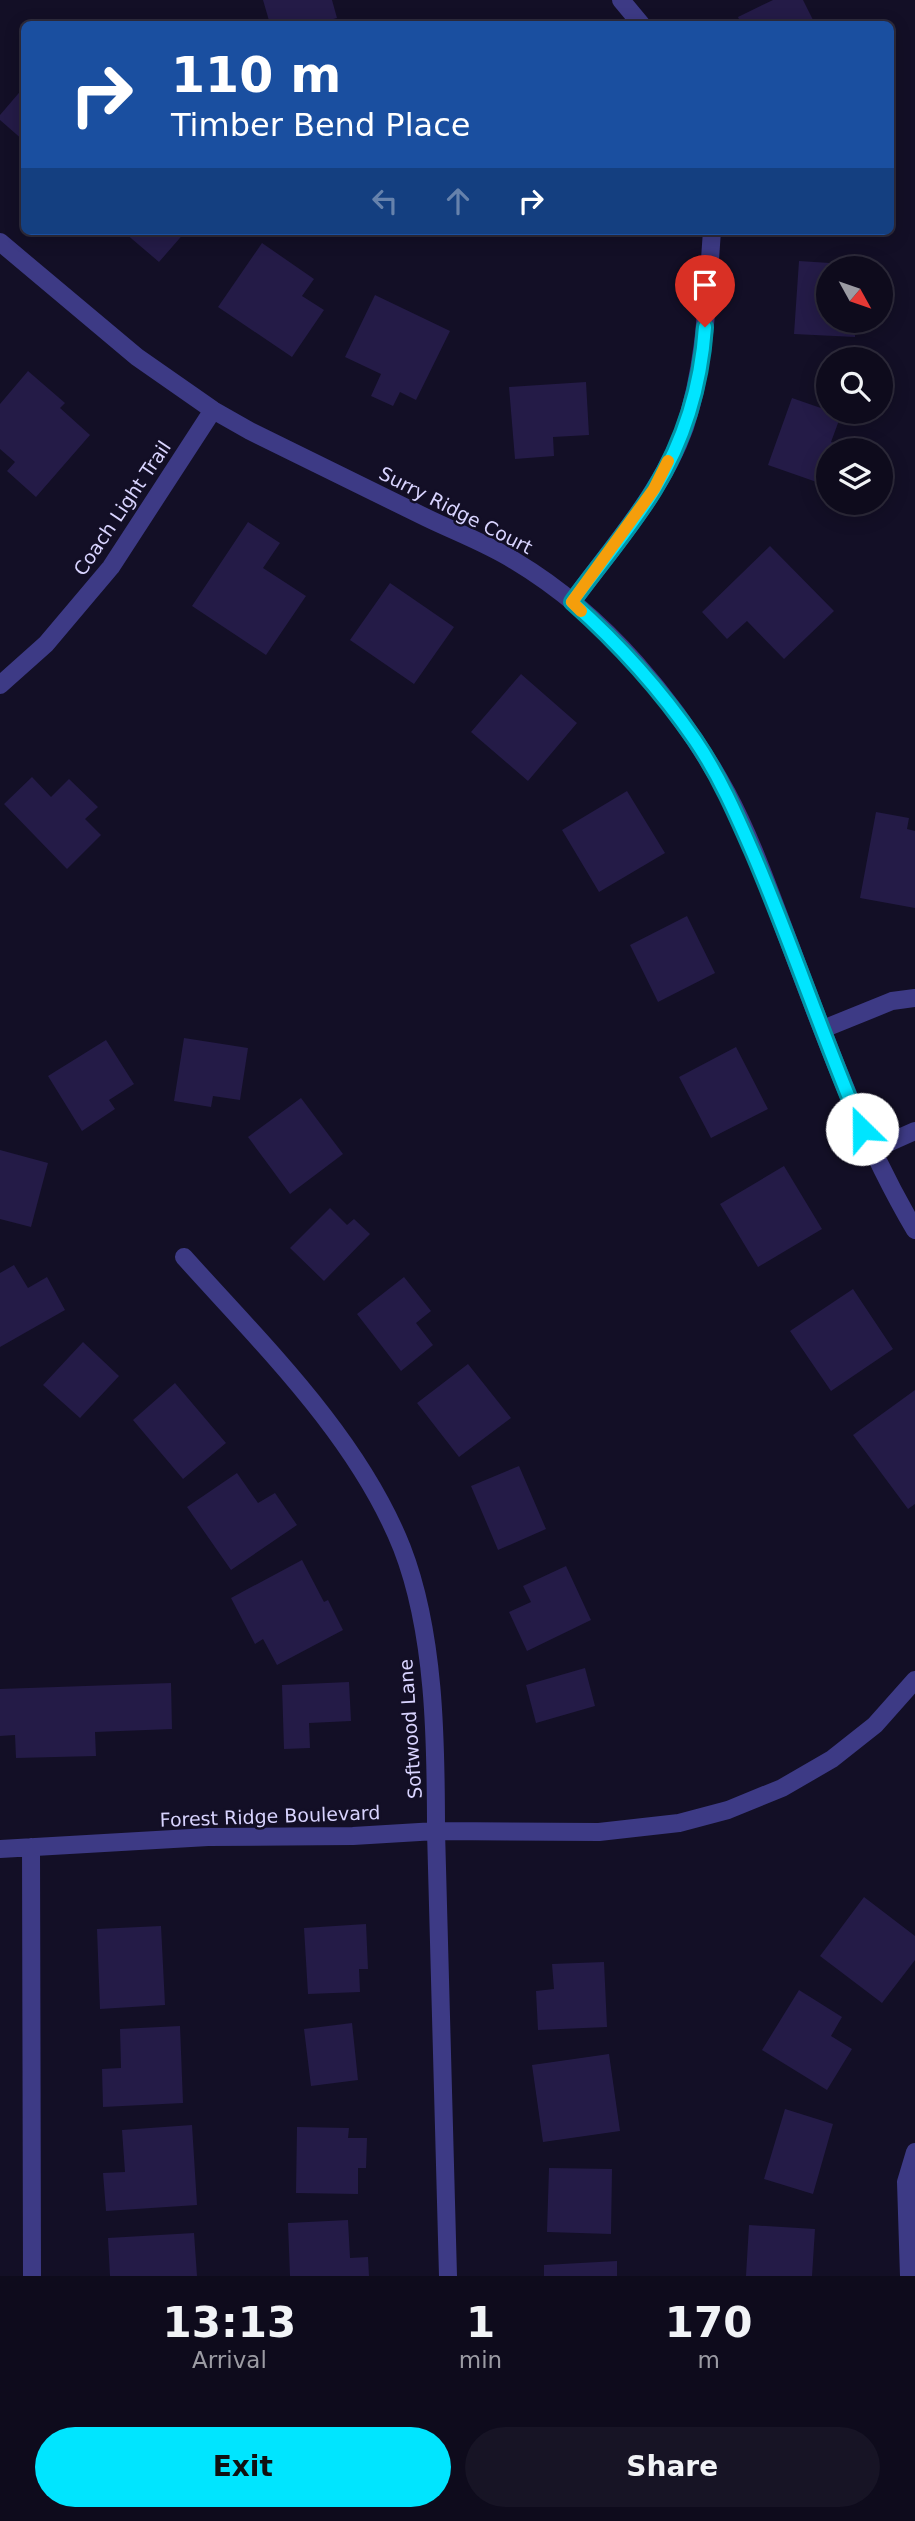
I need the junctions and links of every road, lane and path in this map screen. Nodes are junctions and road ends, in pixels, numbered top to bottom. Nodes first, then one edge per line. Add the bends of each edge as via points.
1 (621, 0) edge
2 (638, 21) edge
3 (712, 235) edge
4 (0, 242) edge
5 (213, 410) junction
6 (572, 602) junction
7 (0, 685) edge
8 (915, 998) edge
9 (823, 1029) junction
10 (915, 1131) edge
11 (872, 1150) junction
12 (915, 1230) edge
13 (184, 1257) dead end
14 (915, 1680) edge
15 (436, 1832) junction
16 (31, 1847) junction
17 (0, 1849) edge
18 (915, 2152) edge
19 (32, 2276) edge
20 (448, 2276) edge
21 (909, 2276) edge

1 - 2 street
3 - 6 street via 703,352 684,429 654,489
4 - 5 street, Surry Ridge Court via 137,357
5 - 6 street, Surry Ridge Court via 515,561
5 - 7 street, Coach Light Trail via 111,567 46,644
6 - 9 street, Surry Ridge Court via 610,636 696,741 728,796
8 - 9 street via 892,1001
9 - 11 street, Surry Ridge Court
10 - 11 street
11 - 12 street, Surry Ridge Court
13 - 15 street, Softwood Lane via 332,1427 370,1482 402,1549 418,1602 430,1677
14 - 15 street, Forest Ridge Boulevard via 875,1726 832,1759 782,1788 728,1810 679,1823 599,1832
15 - 16 street, Forest Ridge Boulevard
15 - 20 street, Softwood Lane
16 - 17 street, Forest Ridge Boulevard
16 - 19 street
18 - 21 street via 906,2182

